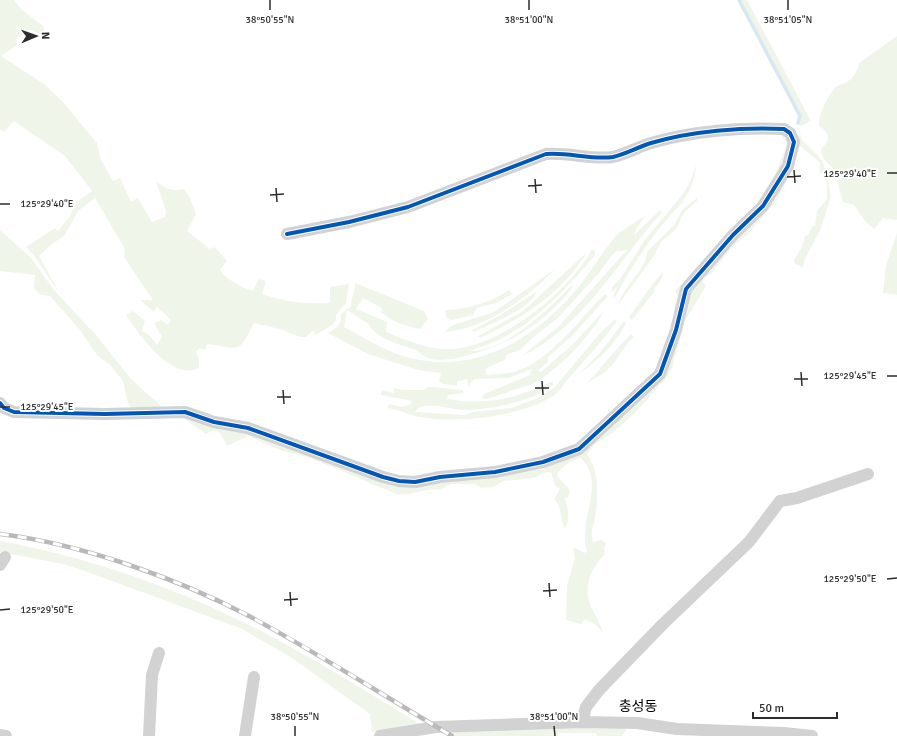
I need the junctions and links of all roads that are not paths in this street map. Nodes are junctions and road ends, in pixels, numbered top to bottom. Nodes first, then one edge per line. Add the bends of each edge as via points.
1 (287, 234) dead end
2 (0, 403) edge
3 (868, 474) dead end
4 (159, 653) dead end
5 (254, 677) dead end
6 (582, 722) junction
7 (0, 735) edge
8 (6, 736) edge
9 (149, 736) edge
10 (245, 736) edge
11 (380, 736) edge
12 (812, 736) edge

1 - 2 street via 408,207 546,154 613,157 651,143 735,129 784,129 790,133 794,142 788,166 763,206 733,235 686,289 676,330 660,374 579,449 543,462 495,472 415,482 399,481 248,428 214,422 185,412 14,412 4,408
3 - 6 street via 797,498 780,501 749,542 663,624 599,690 586,707
4 - 9 street via 152,675
5 - 10 street
6 - 11 street via 436,727
6 - 12 street via 637,723 677,729
7 - 8 street

